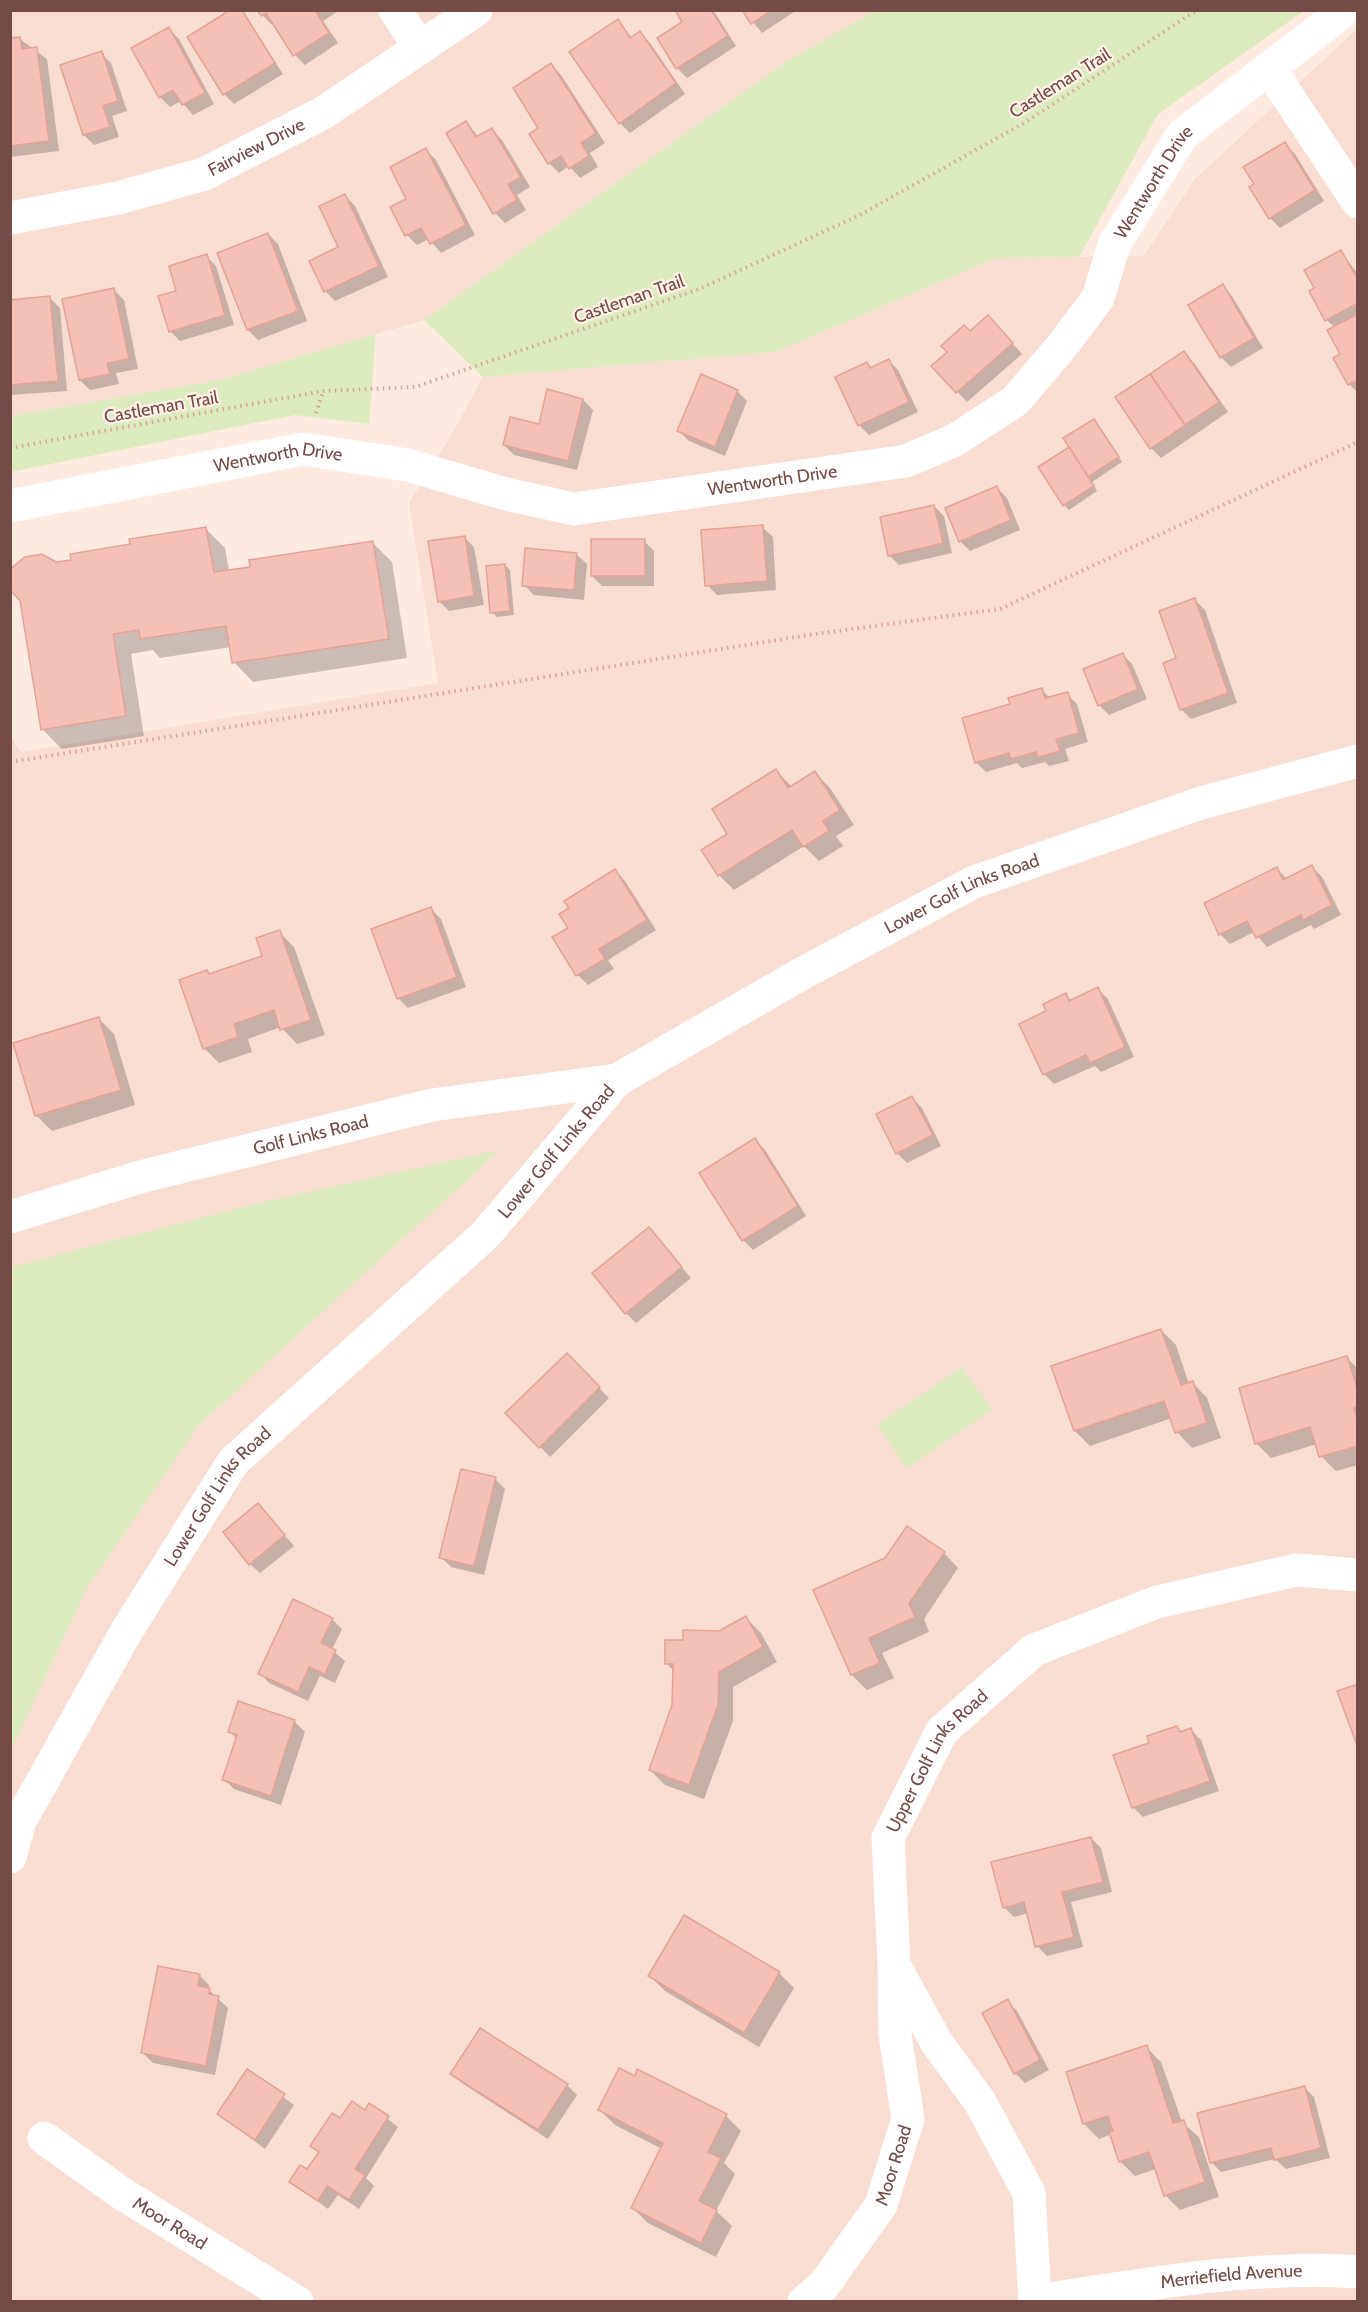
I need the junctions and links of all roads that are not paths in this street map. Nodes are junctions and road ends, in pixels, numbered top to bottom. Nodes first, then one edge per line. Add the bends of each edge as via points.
1 (395, 10) edge
2 (476, 10) edge
3 (1340, 14) dead end
4 (420, 48) junction
5 (1269, 68) junction
6 (1358, 202) edge
7 (10, 218) edge
8 (10, 506) edge
9 (1358, 761) edge
10 (617, 1080) junction
11 (10, 1217) edge
12 (1358, 1575) edge
13 (10, 1857) edge
14 (894, 1965) junction
15 (44, 2138) dead end
16 (1358, 2272) edge
17 (297, 2301) edge
18 (804, 2301) edge
19 (1035, 2301) edge

1 - 4 street
2 - 4 street, Fairview Drive
3 - 5 street, Wentworth Drive
4 - 7 street, Fairview Drive via 323,113 204,174 118,198
5 - 6 street
5 - 8 street, Wentworth Drive via 1182,135 1114,245 1098,298 1015,401 955,440 906,461 574,509 408,465 303,449
9 - 10 street, Lower Golf Links Road via 1201,802 974,882 803,973
10 - 11 street, Golf Links Road via 432,1106 140,1177
10 - 13 street, Lower Golf Links Road via 486,1234 233,1462 126,1632 20,1821
12 - 14 street, Upper Golf Links Road via 1296,1570 1157,1602 1034,1650 942,1731 888,1838
14 - 18 street, Moor Road via 895,2034 908,2119 881,2205 824,2285
14 - 19 street, Upper Golf Links Road via 937,2043 980,2102 1029,2193
15 - 17 street, Moor Road via 121,2193
16 - 19 street, Merriefield Avenue via 1306,2269 1183,2279

